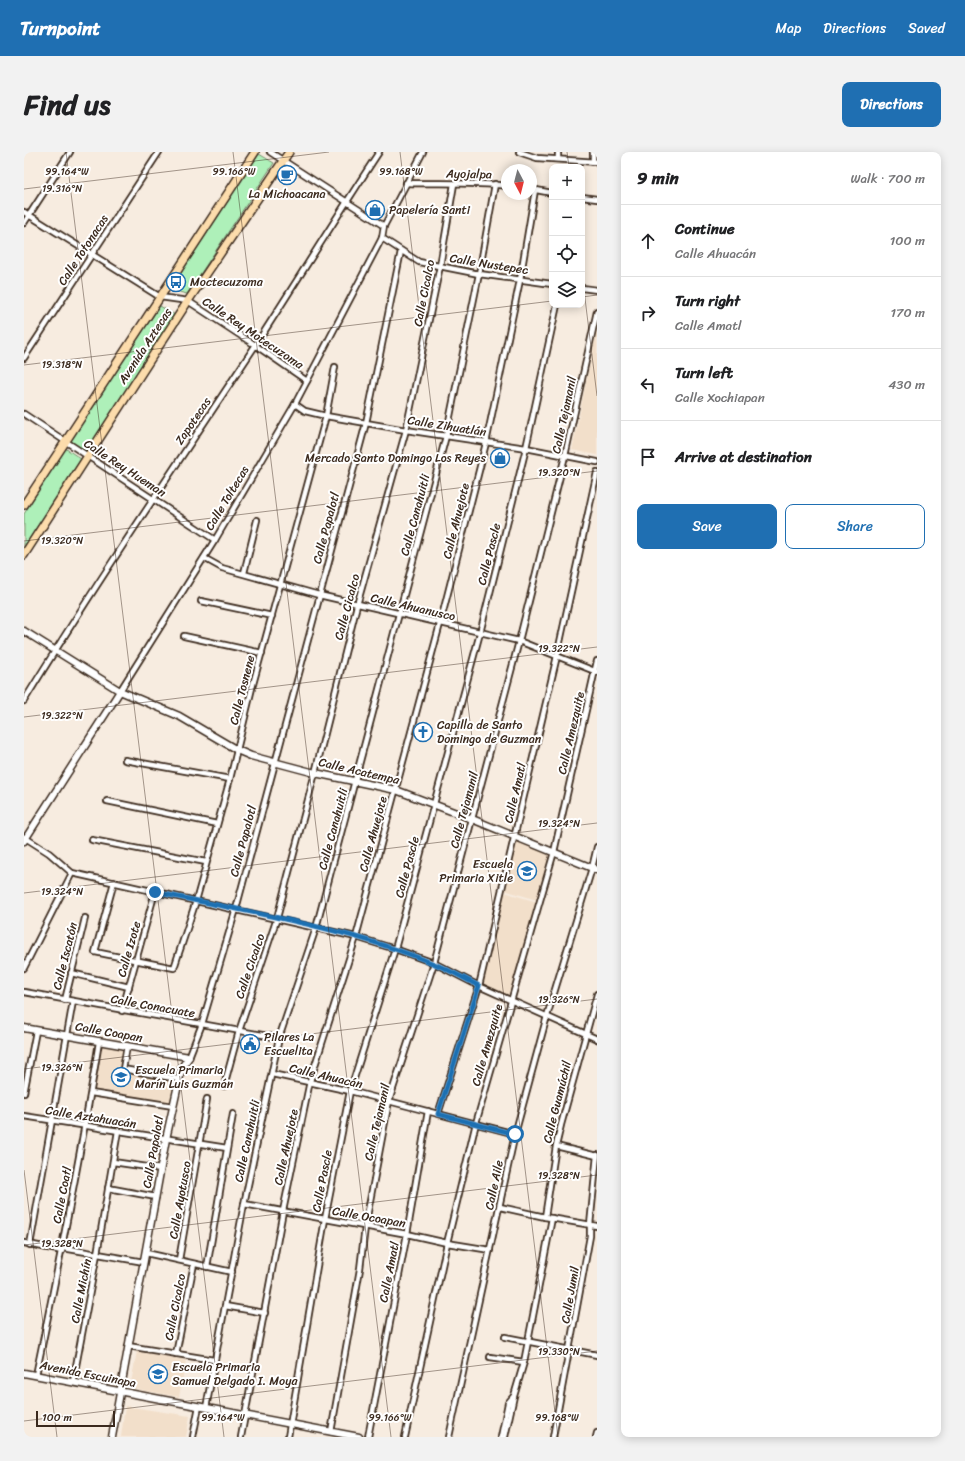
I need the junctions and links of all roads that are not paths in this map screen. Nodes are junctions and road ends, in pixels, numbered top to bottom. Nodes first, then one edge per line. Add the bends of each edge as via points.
1 (70, 152) edge
2 (159, 152) edge
3 (255, 152) edge
4 (270, 152) edge
5 (289, 152) edge
6 (379, 152) edge
7 (423, 152) edge
8 (520, 152) edge
9 (558, 152) edge
10 (593, 152) edge
11 (558, 159) junction
12 (283, 161) junction
13 (595, 162) edge
14 (406, 183) junction
15 (454, 184) junction
16 (495, 184) junction
17 (501, 185) edge
18 (537, 191) edge
19 (549, 193) edge
20 (585, 197) edge
21 (597, 199) edge
22 (532, 200) edge
23 (346, 202) junction
24 (24, 212) edge
25 (29, 215) junction
26 (24, 223) edge
27 (384, 226) junction
28 (382, 238) junction
29 (401, 251) junction
30 (92, 255) junction
31 (440, 266) junction
32 (479, 274) junction
33 (520, 280) junction
34 (549, 284) edge
35 (585, 288) edge
36 (597, 290) edge
37 (160, 297) junction
38 (188, 301) junction
39 (556, 308) edge
40 (597, 311) edge
41 (255, 345) junction
42 (24, 358) edge
43 (336, 367) dead end
44 (307, 381) junction
45 (295, 404) junction
46 (24, 414) edge
47 (326, 416) junction
48 (366, 423) junction
49 (406, 430) junction
50 (446, 436) junction
51 (66, 441) junction
52 (486, 442) junction
53 (526, 448) junction
54 (88, 456) junction
55 (565, 456) junction
56 (597, 462) edge
57 (597, 472) edge
58 (153, 498) junction
59 (24, 506) edge
60 (257, 520) dead end
61 (215, 540) junction
62 (24, 555) edge
63 (204, 558) junction
64 (244, 573) junction
65 (281, 583) junction
66 (319, 595) junction
67 (201, 601) dead end
68 (357, 604) junction
69 (399, 613) junction
70 (272, 616) junction
71 (440, 624) junction
72 (24, 631) edge
73 (480, 633) junction
74 (184, 636) dead end
75 (519, 641) junction
76 (55, 650) junction
77 (262, 653) junction
78 (557, 656) junction
79 (597, 662) edge
80 (596, 672) edge
81 (120, 691) junction
82 (24, 701) edge
83 (237, 750) junction
84 (126, 760) dead end
85 (275, 762) junction
86 (315, 773) junction
87 (230, 779) junction
88 (356, 781) junction
89 (396, 790) junction
90 (107, 801) dead end
91 (434, 804) junction
92 (472, 819) junction
93 (217, 824) junction
94 (515, 836) junction
95 (25, 839) edge
96 (92, 840) dead end
97 (597, 847) edge
98 (554, 852) junction
99 (206, 862) junction
100 (595, 869) edge
101 (72, 873) junction
102 (114, 882) junction
103 (155, 892) junction
104 (196, 901) junction
105 (236, 909) junction
106 (85, 918) dead end
107 (277, 918) junction
108 (316, 928) junction
109 (356, 937) junction
110 (395, 949) junction
111 (136, 961) junction
112 (434, 963) junction
113 (24, 968) edge
114 (71, 973) junction
115 (479, 986) junction
116 (129, 987) junction
117 (24, 992) edge
118 (597, 994) edge
119 (65, 1000) junction
120 (510, 1000) junction
121 (73, 1002) junction
122 (122, 1010) junction
123 (547, 1016) junction
124 (202, 1024) junction
125 (24, 1028) edge
126 (36, 1031) junction
127 (239, 1031) junction
128 (586, 1034) junction
129 (67, 1036) junction
130 (279, 1038) junction
131 (597, 1039) edge
132 (99, 1042) junction
133 (127, 1046) junction
134 (189, 1057) junction
135 (272, 1074) junction
136 (178, 1079) junction
137 (310, 1082) junction
138 (224, 1086) dead end
139 (350, 1091) junction
140 (24, 1093) edge
141 (91, 1094) junction
142 (208, 1098) dead end
143 (389, 1102) junction
144 (173, 1106) junction
145 (428, 1111) junction
146 (233, 1114) dead end
147 (438, 1114) junction
148 (24, 1116) edge
149 (52, 1120) junction
150 (476, 1123) junction
151 (86, 1126) junction
152 (118, 1131) junction
153 (515, 1134) junction
154 (166, 1139) junction
155 (200, 1143) junction
156 (556, 1146) junction
157 (227, 1148) junction
158 (597, 1155) edge
159 (113, 1162) junction
160 (161, 1169) junction
161 (108, 1188) junction
162 (156, 1197) junction
163 (244, 1204) junction
164 (500, 1207) junction
165 (283, 1211) junction
166 (545, 1217) junction
167 (552, 1218) junction
168 (325, 1219) junction
169 (590, 1225) junction
170 (597, 1226) edge
171 (365, 1227) junction
172 (407, 1234) junction
173 (24, 1243) edge
174 (447, 1243) junction
175 (30, 1245) junction
176 (62, 1250) junction
177 (490, 1250) junction
178 (146, 1253) junction
179 (98, 1254) junction
180 (179, 1260) junction
181 (144, 1262) junction
182 (194, 1264) junction
183 (207, 1267) junction
184 (232, 1272) junction
185 (225, 1306) junction
186 (265, 1313) junction
187 (505, 1337) dead end
188 (528, 1342) junction
189 (128, 1346) junction
190 (570, 1349) junction
191 (176, 1354) junction
192 (597, 1355) edge
193 (490, 1357) dead end
194 (214, 1360) junction
195 (524, 1362) junction
196 (24, 1373) edge
197 (36, 1375) junction
198 (74, 1382) junction
199 (120, 1392) junction
200 (514, 1396) junction
201 (199, 1406) junction
202 (206, 1408) junction
203 (246, 1415) junction
204 (290, 1424) junction
205 (331, 1432) junction
206 (597, 1433) edge
207 (351, 1436) edge
208 (112, 1437) edge
209 (193, 1437) edge
210 (242, 1437) edge
211 (288, 1437) edge
212 (359, 1437) edge
213 (368, 1437) edge
214 (405, 1437) edge
215 (449, 1437) edge
216 (501, 1437) edge
217 (505, 1437) edge
218 (553, 1437) edge
219 (596, 1437) edge

1 - 25 street
2 - 30 street, Calle Totonacas
3 - 37 main road, Avenida Aztecas
4 - 12 street
5 - 12 main road, Avenida Aztecas
6 - 23 street, Zapotecas
7 - 14 street, Calle Toltecas
8 - 11 street via 537,158
9 - 11 street
10 - 13 street
11 - 13 street
12 - 23 street
12 - 38 main road, Avenida Aztecas
14 - 15 street, Ayojalpa
14 - 27 street, Calle Toltecas
15 - 16 street, Ayojalpa
15 - 31 street, Calle Cicalco
16 - 17 street, Ayojalpa
16 - 32 street, Calle Canahuitli
18 - 19 street
20 - 21 street
22 - 33 street, Calle Ahuejote
23 - 27 street
23 - 41 street, Zapotecas
24 - 25 street
25 - 26 street
25 - 30 street
27 - 28 street, Calle Toltecas
28 - 29 street, Calle Nustepec
28 - 44 street, Calle Toltecas
29 - 31 street, Calle Nustepec via 419,262
29 - 48 street, Calle Papalotl
30 - 37 street
30 - 42 street, Calle Totonacas
31 - 32 street, Calle Nustepec
31 - 49 street, Calle Cicalco
32 - 33 street, Calle Nustepec
32 - 50 street, Calle Canahuitli
33 - 34 street, Calle Nustepec
33 - 52 street, Calle Ahuejote
35 - 36 street
37 - 38 street
37 - 51 main road, Avenida Aztecas
38 - 41 street, Calle Rey Motecuzoma
38 - 54 main road, Avenida Aztecas
39 - 53 street, Calle Pascle
40 - 55 street, Calle Tejamanil
41 - 44 street, Calle Rey Motecuzoma
41 - 58 street, Zapotecas
43 - 47 street, Calle Tosnene
44 - 45 street, Calle Toltecas
45 - 47 street, Calle Zihuatlán via 305,411
45 - 61 street, Calle Toltecas
46 - 51 street, Calle Rey Hueman
47 - 48 street, Calle Zihuatlán
47 - 65 street, Calle Tosnene
48 - 49 street, Calle Zihuatlán
48 - 66 street, Calle Papalotl
49 - 50 street, Calle Zihuatlán
49 - 68 street, Calle Cicalco
50 - 52 street, Calle Zihuatlán
50 - 69 street, Calle Canahuitli
51 - 54 street, Calle Rey Hueman
51 - 59 main road, Avenida Aztecas
52 - 53 street, Calle Zihuatlán
52 - 71 street, Calle Ahuejote
53 - 55 street, Calle Zihuatlán
53 - 73 street, Calle Pascle
54 - 58 street, Calle Rey Hueman
54 - 62 main road, Avenida Aztecas
55 - 56 street, Calle Zihuatlán
55 - 75 street, Calle Tejamanil
57 - 78 street, Calle Amatl
58 - 61 street, Calle Rey Hueman
58 - 76 street, Zapotecas
60 - 64 street
61 - 63 street, Calle Toltecas
63 - 64 street, Calle Ahuanusco via 222,568
63 - 81 street, Calle Toltecas
64 - 65 street, Calle Ahuanusco
65 - 66 street, Calle Ahuanusco
65 - 70 street, Calle Tosnene
66 - 68 street, Calle Ahuanusco
66 - 85 street, Calle Papalotl
67 - 70 street
68 - 69 street, Calle Ahuanusco
68 - 86 street, Calle Cicalco
69 - 71 street, Calle Ahuanusco
69 - 88 street, Calle Canahuitli
70 - 77 street, Calle Tosnene
71 - 73 street, Calle Ahuanusco
71 - 89 street, Calle Ahuejote
72 - 76 street, Calle Acatempa
73 - 75 street, Calle Ahuanusco
73 - 91 street, Calle Pascle
74 - 77 street
75 - 78 street, Calle Ahuanusco
75 - 92 street, Calle Tejamanil
76 - 81 street, Calle Acatempa
76 - 82 street, Zapotecas
77 - 83 street, Calle Tosnene
78 - 80 street, Calle Ahuanusco
78 - 94 street, Calle Amatl
79 - 80 street, Calle Amezquite
80 - 98 street, Calle Amezquite
81 - 83 street, Calle Acatempa via 184,719
81 - 95 street, Calle Toltecas
83 - 85 street, Calle Acatempa
83 - 87 street, Calle Tosnene
84 - 87 street
85 - 86 street, Calle Acatempa
85 - 105 street, Calle Papalotl
86 - 88 street, Calle Acatempa
86 - 107 street, Calle Cicalco
87 - 93 street, Calle Tosnene
88 - 89 street, Calle Acatempa
88 - 108 street, Calle Canahuitli
89 - 91 street, Calle Acatempa
89 - 109 street, Calle Ahuejote
90 - 93 street
91 - 92 street, Calle Acatempa
91 - 110 street, Calle Pascle
92 - 94 street, Calle Acatempa
92 - 112 street, Calle Tejamanil
93 - 99 street, Calle Tosnene
94 - 98 street, Calle Acatempa
94 - 115 street, Calle Amatl
95 - 101 street via 49,853
96 - 99 street
97 - 100 street, Calle Aile
98 - 100 street, Calle Acatempa
98 - 120 street, Calle Amezquite
99 - 104 street, Calle Tosnene
100 - 123 street, Calle Aile
101 - 102 street
101 - 113 street
102 - 103 street
102 - 111 street via 95,952
103 - 104 street
103 - 111 street, Calle Izote
104 - 105 street
104 - 111 street, Calle Tosnene via 174,968
105 - 107 street
105 - 124 street, Calle Papalotl
106 - 114 street, Calle Iscatón
107 - 108 street
107 - 127 street, Calle Cicalco
108 - 109 street
108 - 130 street, Calle Canahuitli
109 - 110 street
109 - 137 street, Calle Ahuejote
110 - 112 street
110 - 139 street, Calle Pascle
111 - 116 street, Calle Izote
112 - 115 street
112 - 143 street, Calle Tejamanil
114 - 116 street
114 - 119 street, Calle Iscatón
115 - 120 street
115 - 147 street, Calle Amatl
116 - 122 street, Calle Izote
117 - 119 street, Calle Conacuate
118 - 128 street, Calle Guamúchil
119 - 121 street, Calle Conacuate
120 - 123 street
120 - 150 street, Calle Amezquite
121 - 122 street, Calle Conacuate
121 - 129 street
122 - 124 street, Calle Conacuate
123 - 128 street
123 - 153 street, Calle Aile
124 - 127 street, Calle Conacuate
124 - 134 street, Calle Papalotl
125 - 126 street, Calle Coapan
126 - 129 street, Calle Coapan
126 - 140 street
127 - 130 street, Calle Conacuate
127 - 138 street, Calle Cicalco
128 - 131 street
128 - 156 street, Calle Guamúchil
129 - 132 street, Calle Coapan
129 - 149 street
130 - 135 street, Calle Canahuitli
132 - 133 street, Calle Coapan
132 - 141 street, Calle Coatl
133 - 134 street, Calle Coapan
133 - 136 street via 123,1069
134 - 136 street, Calle Papalotl
135 - 137 street, Calle Ahuacán
135 - 163 street, Calle Canahuitli
136 - 144 street, Calle Papalotl
137 - 139 street, Calle Ahuacán
137 - 165 street, Calle Ahuejote
139 - 143 street, Calle Ahuacán
139 - 168 street, Calle Pascle
141 - 144 street
141 - 151 street, Calle Coatl
142 - 155 street, Calle Ayotusco
143 - 145 street, Calle Ahuacán
143 - 171 street, Calle Tejamanil
144 - 154 street, Calle Papalotl
145 - 147 street, Calle Ahuacán
145 - 172 street, Calle Amatl
146 - 157 street
147 - 150 street, Calle Ahuacán
148 - 149 street, Calle Aztahuacán
149 - 151 street, Calle Aztahuacán
149 - 175 street
150 - 153 street, Calle Ahuacán
150 - 174 street, Calle Amezquite
151 - 152 street, Calle Aztahuacán
151 - 176 street, Calle Coatl
152 - 154 street, Calle Aztahuacán
152 - 159 street, Calle Michín
153 - 164 street, Calle Aile
154 - 155 street, Calle Aztahuacán
154 - 160 street, Calle Papalotl
155 - 157 street, Calle Aztahuacán
155 - 180 street, Calle Ayotusco
156 - 158 street
156 - 166 street, Calle Guamúchil
157 - 183 street
158 - 169 street, Calle Jumil
159 - 160 street
159 - 161 street, Calle Michín
160 - 162 street, Calle Papalotl
161 - 162 street
161 - 179 street, Calle Michín
162 - 178 street, Calle Papalotl
163 - 165 street, Calle Ocoapan
163 - 184 street, Calle Canahuitli
164 - 166 street
164 - 177 street, Calle Aile
165 - 168 street, Calle Ocoapan
165 - 186 street, Calle Ahuejote
166 - 167 street
167 - 169 street
167 - 188 street
168 - 171 street, Calle Ocoapan
168 - 204 street, Calle Pascle
169 - 170 street
169 - 190 street, Calle Jumil
171 - 172 street, Calle Ocoapan
171 - 205 street, Calle Tejamanil
172 - 174 street, Calle Ocoapan
172 - 213 street, Calle Amatl
173 - 175 street
174 - 177 street, Calle Ocoapan
174 - 214 street, Calle Amezquite
175 - 176 street
176 - 179 street
176 - 197 street, Calle Coatl
177 - 215 street, Calle Aile
178 - 180 street
178 - 181 street, Calle Papalotl
179 - 181 street
179 - 198 street, Calle Michín
180 - 182 street
181 - 189 street, Calle Papalotl
182 - 183 street
182 - 191 street, Calle Cicalco
183 - 184 street
184 - 185 street, Calle Canahuitli
185 - 186 street
185 - 194 street, Calle Canahuitli
186 - 203 street, Calle Ahuejote
187 - 188 street
188 - 190 street
188 - 195 street
189 - 191 street
189 - 199 street, Calle Papalotl
190 - 192 street
190 - 218 street, Calle Jumil
191 - 194 street
193 - 195 street
194 - 202 street, Calle Canahuitli
195 - 200 street
196 - 197 street, Avenida Escuinapa
197 - 198 street, Avenida Escuinapa
198 - 199 street, Avenida Escuinapa
199 - 201 street, Avenida Escuinapa
199 - 208 street, Calle Papalotl
200 - 216 street via 508,1403
200 - 217 street
201 - 202 street, Avenida Escuinapa
201 - 209 street
202 - 203 street, Avenida Escuinapa
203 - 204 street, Avenida Escuinapa
203 - 210 street, Calle Ahuejote
204 - 205 street, Avenida Escuinapa
204 - 211 street, Calle Pascle
205 - 207 street, Avenida Escuinapa
206 - 219 street
207 - 212 street, Avenida Escuinapa

